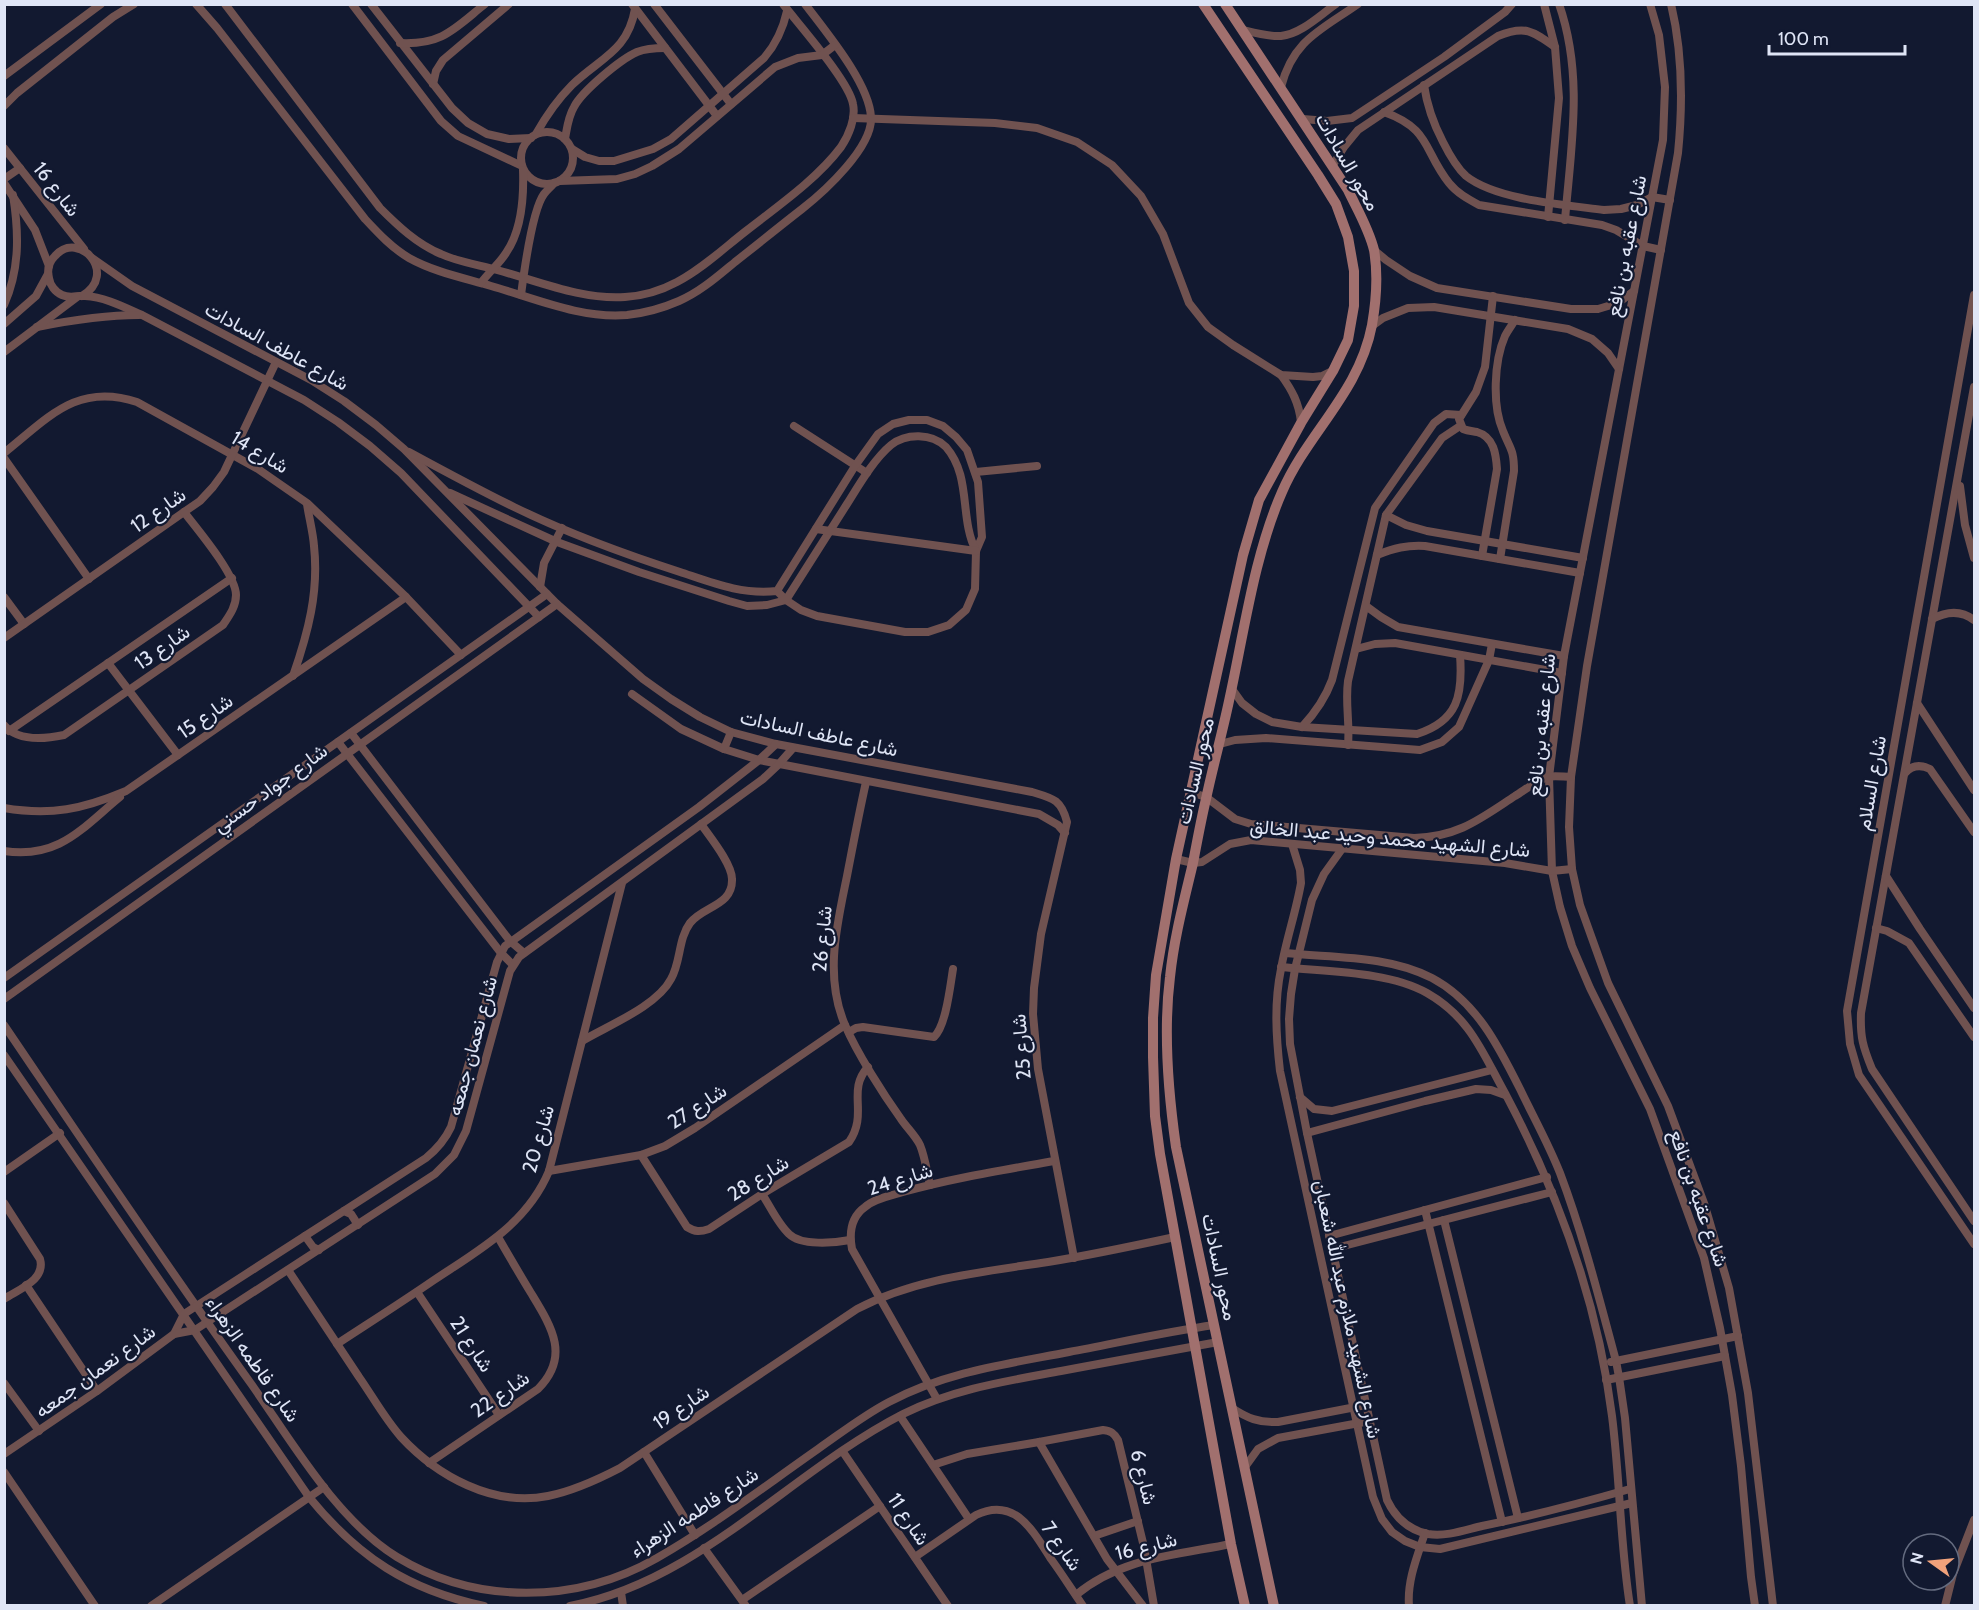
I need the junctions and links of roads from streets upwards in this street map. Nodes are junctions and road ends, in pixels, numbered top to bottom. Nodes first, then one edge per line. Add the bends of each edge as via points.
1 (101, 4) edge
2 (134, 4) edge
3 (196, 4) edge
4 (225, 4) edge
5 (352, 4) edge
6 (371, 4) edge
7 (485, 4) edge
8 (509, 4) edge
9 (654, 4) edge
10 (805, 4) edge
11 (1203, 4) edge
12 (1226, 4) edge
13 (1336, 4) edge
14 (1512, 4) edge
15 (1544, 4) edge
16 (1559, 4) edge
17 (1650, 4) edge
18 (1671, 4) edge
19 (1357, 5) edge
20 (634, 7) edge
21 (785, 8) edge
22 (1343, 14) junction
23 (1243, 30) junction
24 (400, 43) junction
25 (835, 45) junction
26 (1555, 47) junction
27 (665, 48) junction
28 (822, 55) junction
29 (4, 76) edge
30 (433, 84) junction
31 (1424, 85) junction
32 (1281, 87) junction
33 (1399, 87) junction
34 (723, 93) junction
35 (1405, 98) junction
36 (709, 105) junction
37 (731, 105) junction
38 (4, 106) edge
39 (1384, 112) junction
40 (717, 116) junction
41 (853, 118) junction
42 (872, 119) junction
43 (1302, 119) junction
44 (534, 136) junction
45 (565, 139) junction
46 (4, 148) edge
47 (572, 149) junction
48 (1333, 165) junction
49 (523, 167) junction
50 (20, 168) junction
51 (4, 181) edge
52 (557, 182) junction
53 (13, 195) junction
54 (1652, 197) junction
55 (1670, 200) junction
56 (1550, 202) junction
57 (1566, 205) junction
58 (1548, 217) junction
59 (1565, 220) junction
60 (1643, 246) junction
61 (1374, 250) junction
62 (1661, 250) junction
63 (85, 251) junction
64 (92, 258) junction
65 (492, 268) junction
66 (48, 270) junction
67 (524, 277) junction
68 (481, 283) junction
69 (1634, 291) junction
70 (521, 295) junction
71 (1974, 295) edge
72 (80, 296) junction
73 (1493, 297) junction
74 (4, 306) edge
75 (142, 315) junction
76 (1490, 315) junction
77 (1515, 320) junction
78 (4, 324) edge
79 (1372, 326) junction
80 (37, 327) junction
81 (4, 352) edge
82 (276, 362) junction
83 (1619, 369) junction
84 (1333, 371) junction
85 (1281, 375) junction
86 (268, 380) junction
87 (1974, 387) edge
88 (1461, 415) junction
89 (1301, 423) junction
90 (794, 426) dead end
91 (1460, 426) junction
92 (1502, 431) junction
93 (1488, 438) junction
94 (404, 449) junction
95 (4, 453) edge
96 (233, 455) junction
97 (4, 458) edge
98 (1943, 464) junction
99 (855, 466) junction
100 (1036, 466) dead end
101 (1960, 467) junction
102 (976, 472) junction
103 (867, 473) junction
104 (443, 490) junction
105 (307, 503) junction
106 (184, 512) junction
107 (1386, 515) junction
108 (562, 528) junction
109 (816, 529) junction
110 (830, 531) junction
111 (1485, 541) junction
112 (557, 542) junction
113 (1503, 544) junction
114 (976, 551) junction
115 (1377, 555) junction
116 (1482, 556) junction
117 (1583, 558) junction
118 (1974, 558) edge
119 (1500, 559) junction
120 (1580, 573) junction
121 (232, 578) junction
122 (89, 579) junction
123 (540, 587) junction
124 (777, 591) junction
125 (547, 594) junction
126 (4, 597) edge
127 (406, 597) junction
128 (786, 600) junction
129 (556, 604) junction
130 (530, 606) junction
131 (1366, 606) junction
132 (539, 616) junction
133 (1932, 619) junction
134 (1974, 620) edge
135 (24, 624) junction
136 (4, 638) edge
137 (1492, 644) junction
138 (1356, 649) junction
139 (461, 655) junction
140 (1460, 655) junction
141 (1564, 656) junction
142 (1489, 660) junction
143 (108, 663) junction
144 (1562, 673) junction
145 (293, 676) junction
146 (1232, 689) junction
147 (129, 690) junction
148 (633, 694) dead end
149 (1917, 703) junction
150 (1302, 727) junction
151 (7, 728) edge
152 (1349, 730) junction
153 (731, 732) junction
154 (351, 733) junction
155 (338, 742) junction
156 (360, 744) junction
157 (776, 744) junction
158 (1220, 744) junction
159 (1348, 745) junction
160 (793, 748) junction
161 (724, 749) junction
162 (346, 753) junction
163 (178, 755) junction
164 (759, 760) junction
165 (779, 764) junction
166 (1904, 775) junction
167 (1549, 777) junction
168 (1571, 777) junction
169 (866, 782) junction
170 (1974, 790) edge
171 (126, 791) junction
172 (1190, 792) junction
173 (1206, 797) junction
174 (4, 808) edge
175 (701, 824) junction
176 (1974, 832) edge
177 (1065, 833) junction
178 (1293, 844) junction
179 (1341, 849) junction
180 (4, 851) edge
181 (1176, 859) junction
182 (1193, 863) junction
183 (1572, 869) junction
184 (1552, 871) junction
185 (1886, 876) junction
186 (622, 883) junction
187 (1876, 928) junction
188 (510, 941) junction
189 (501, 953) junction
190 (524, 953) junction
191 (1285, 953) junction
192 (1298, 954) junction
193 (513, 965) junction
194 (1281, 967) junction
195 (953, 969) dead end
196 (1294, 969) junction
197 (4, 978) edge
198 (4, 999) edge
199 (1974, 1008) edge
200 (4, 1025) edge
201 (847, 1029) junction
202 (1974, 1037) edge
203 (582, 1041) junction
204 (4, 1055) edge
205 (868, 1067) junction
206 (1492, 1070) junction
207 (1505, 1095) junction
208 (1300, 1097) junction
209 (60, 1133) junction
210 (1307, 1133) junction
211 (641, 1155) junction
212 (1054, 1161) junction
213 (549, 1171) junction
214 (4, 1172) edge
215 (1547, 1178) junction
216 (1946, 1179) junction
217 (930, 1185) junction
218 (1935, 1187) junction
219 (1552, 1192) junction
220 (762, 1194) junction
221 (4, 1203) edge
222 (1425, 1210) junction
223 (344, 1211) junction
224 (1444, 1220) junction
225 (1974, 1221) edge
226 (1429, 1224) junction
227 (358, 1225) junction
228 (305, 1236) junction
229 (1329, 1236) junction
230 (1175, 1237) junction
231 (498, 1238) junction
232 (850, 1240) junction
233 (1974, 1244) edge
234 (1332, 1249) junction
235 (319, 1250) junction
236 (1074, 1257) junction
237 (288, 1270) junction
238 (26, 1285) junction
239 (417, 1292) junction
240 (880, 1296) junction
241 (4, 1299) edge
242 (196, 1307) junction
243 (184, 1314) junction
244 (207, 1323) junction
245 (1214, 1325) junction
246 (1192, 1329) junction
247 (195, 1330) junction
248 (174, 1334) junction
249 (1738, 1336) junction
250 (1722, 1339) junction
251 (1218, 1342) junction
252 (337, 1344) junction
253 (1195, 1346) junction
254 (1725, 1356) junction
255 (1616, 1361) junction
256 (1604, 1364) junction
257 (1620, 1377) junction
258 (1606, 1380) junction
259 (4, 1383) edge
260 (928, 1384) junction
261 (97, 1391) junction
262 (1748, 1393) junction
263 (1731, 1395) junction
264 (937, 1399) junction
265 (1366, 1405) junction
266 (1232, 1408) junction
267 (1352, 1408) junction
268 (499, 1415) junction
269 (900, 1416) junction
270 (1370, 1421) junction
271 (1356, 1424) junction
272 (39, 1431) junction
273 (1040, 1442) junction
274 (644, 1452) junction
275 (843, 1452) junction
276 (4, 1454) edge
277 (429, 1462) junction
278 (933, 1465) junction
279 (1245, 1467) junction
280 (4, 1473) edge
281 (324, 1487) junction
282 (1630, 1489) junction
283 (1619, 1492) junction
284 (309, 1497) junction
285 (1632, 1503) junction
286 (880, 1506) junction
287 (1620, 1506) junction
288 (1518, 1518) junction
289 (969, 1519) junction
290 (1974, 1520) edge
291 (1138, 1521) junction
292 (1502, 1522) junction
293 (703, 1529) junction
294 (1425, 1533) junction
295 (695, 1535) junction
296 (1094, 1536) junction
297 (686, 1540) junction
298 (711, 1542) junction
299 (1231, 1544) junction
300 (1420, 1547) junction
301 (704, 1548) junction
302 (695, 1554) junction
303 (915, 1557) junction
304 (1146, 1561) junction
305 (1114, 1570) junction
306 (621, 1592) junction
307 (1076, 1595) junction
308 (744, 1603) edge
309 (95, 1605) edge
310 (151, 1605) edge
311 (484, 1605) edge
312 (570, 1605) edge
313 (624, 1605) edge
314 (948, 1605) edge
315 (1083, 1605) edge
316 (1143, 1605) edge
317 (1154, 1605) edge
318 (1245, 1605) edge
319 (1275, 1605) edge
320 (1409, 1605) edge
321 (1630, 1605) edge
322 (1642, 1605) edge
323 (1755, 1605) edge
324 (1773, 1605) edge
325 (1945, 1605) edge

1 - 29 street
2 - 38 street
3 - 68 street via 385,241 428,266
4 - 65 street via 380,208 398,226 442,254
5 - 49 street via 441,121 458,136
6 - 24 street
7 - 24 street via 445,37
8 - 30 street via 443,60
9 - 34 street
10 - 25 street
11 - 84 street, محور السادات via 1318,175 1336,204 1348,237 1354,271 1354,306 1348,340
12 - 23 street, محور السادات
13 - 22 street
13 - 23 street via 1288,34
14 - 33 street
15 - 26 street
16 - 57 street via 1574,69
17 - 54 street, شارع عقبه بن نافع via 1659,35 1665,87 1663,140
18 - 55 street, شارع عقبه بن نافع via 1682,69 1682,111
19 - 22 street
20 - 27 street
20 - 44 street via 633,25 625,39 573,84
21 - 28 street
21 - 34 street via 776,44
22 - 32 street via 1301,44 1285,71
23 - 32 street, محور السادات
24 - 30 street
25 - 28 street
25 - 42 street via 862,87
26 - 31 street via 1529,30 1513,30
26 - 56 street via 1559,98
27 - 36 street
27 - 45 street via 651,48 624,59 585,92 571,114
28 - 37 street via 798,58 775,67
28 - 41 street via 849,92
30 - 44 street via 468,123 487,134 509,139
31 - 35 street
31 - 56 street via 1435,127 1464,174 1480,186 1498,192
32 - 43 street, محور السادات
33 - 35 street
33 - 43 street via 1352,118
34 - 36 street
34 - 37 street
35 - 39 street
36 - 40 street
36 - 47 street via 671,139 634,156 599,161
37 - 40 street
39 - 48 street via 1358,130
39 - 58 street via 1420,133 1449,183 1462,196 1479,205
40 - 52 street via 679,149 635,174 617,179
41 - 42 street
41 - 67 street via 842,145 800,188 676,283 652,292 600,297
42 - 70 street via 858,153 813,200 707,285 682,300 627,315 569,309
42 - 85 street via 1027,126 1077,142 1112,165 1141,196 1163,234 1189,303 1208,327
43 - 48 street, محور السادات
44 - 45 street via 546,132
44 - 49 street via 522,150
45 - 47 street
46 - 50 street, شارع 16
47 - 52 street via 572,167
48 - 61 street, محور السادات
49 - 52 street via 536,182
49 - 65 street via 522,206 514,238
50 - 51 street
50 - 63 street, شارع 16
51 - 53 street, شارع 16
52 - 67 street via 543,195
53 - 66 street, شارع 16 via 35,230
53 - 74 street via 18,245
54 - 55 street
54 - 57 street via 1621,209
54 - 60 street, شارع عقبه بن نافع
55 - 62 street, شارع عقبه بن نافع
56 - 57 street
56 - 58 street
57 - 59 street
58 - 59 street
59 - 60 street via 1602,225
60 - 62 street
60 - 69 street, شارع عقبه بن نافع
61 - 73 street via 1410,276 1437,288
61 - 79 street, محور السادات
62 - 168 street, شارع عقبه بن نافع
63 - 64 street
63 - 66 street via 76,248 59,252
64 - 72 street via 97,276 92,288
64 - 82 street, شارع عاطف السادات via 132,286
65 - 67 street
65 - 68 street
66 - 72 street via 54,289 69,297
66 - 78 street via 36,296
67 - 70 street
68 - 70 street
69 - 73 street via 1618,303 1577,310
69 - 83 street, شارع عقبه بن نافع
71 - 98 street, شارع السلام
72 - 75 street, شارع عاطف السادات via 119,304
72 - 80 street
73 - 76 street
75 - 80 street via 86,317
75 - 86 street, شارع عاطف السادات
76 - 77 street
76 - 79 street via 1434,307 1408,308
76 - 88 street via 1485,367 1476,392
77 - 83 street via 1580,333 1608,353
77 - 92 street via 1499,354 1496,400
79 - 146 street, محور السادات via 1350,386 1297,460 1281,492 1260,559
80 - 81 street
82 - 86 street, شارع 12
82 - 94 street, شارع عاطف السادات via 344,401
83 - 117 street, شارع عقبه بن نافع
84 - 85 street via 1313,377
84 - 89 street, محور السادات
85 - 89 street via 1299,406
86 - 96 street, شارع 12
86 - 130 street, شارع عاطف السادات via 370,446
87 - 101 street, شارع السلام
88 - 91 street
88 - 150 street via 1446,414 1434,423 1375,508 1332,680 1326,698
89 - 172 street, محور السادات via 1259,500
90 - 99 street
91 - 93 street
91 - 107 street via 1442,438
92 - 93 street
92 - 113 street via 1511,446 1514,464
93 - 111 street via 1497,469
94 - 104 street, شارع عاطف السادات
94 - 108 street
95 - 96 street, شارع 14 via 69,403 103,395 137,402
96 - 105 street, شارع 14
96 - 106 street, شارع 12 via 213,487
97 - 122 street
98 - 101 street
98 - 218 street, شارع السلام via 1847,1011 1850,1044 1859,1076
99 - 102 street via 878,434 892,424 927,420 956,437 967,450
99 - 103 street
99 - 109 street
100 - 102 street
101 - 118 street via 1960,496
101 - 133 street, شارع السلام
102 - 114 street via 982,537
103 - 110 street
103 - 114 street via 891,445 904,438 925,437 944,446 964,483 969,538
104 - 112 street
104 - 123 street, شارع عاطف السادات
105 - 127 street, شارع 14
105 - 145 street via 315,546 315,590 308,634
106 - 121 street
106 - 122 street, شارع 12
107 - 111 street via 1427,531
107 - 115 street
108 - 112 street
108 - 124 street via 730,588 745,592
109 - 110 street
109 - 124 street
110 - 114 street
110 - 128 street
111 - 113 street
111 - 116 street
112 - 123 street via 544,563
112 - 128 street via 747,606
113 - 117 street
113 - 119 street
114 - 128 street via 975,589 966,610 950,626 928,632 905,632 818,616
115 - 116 street via 1408,545
115 - 131 street
116 - 119 street
117 - 120 street, شارع عقبه بن نافع
119 - 120 street
120 - 141 street, شارع عقبه بن نافع
121 - 143 street
121 - 147 street, شارع 13 via 236,595 233,611 223,625
122 - 135 street, شارع 12
123 - 125 street, شارع عاطف السادات
124 - 128 street
125 - 129 street, شارع عاطف السادات
125 - 130 street, شارع جواد حسني
126 - 135 street
127 - 139 street, شارع 14
127 - 145 street, شارع 15
129 - 132 street, شارع جواد حسني
129 - 153 street, شارع عاطف السادات via 670,699
130 - 132 street, شارع عاطف السادات
130 - 139 street, شارع جواد حسني
131 - 137 street via 1398,627
131 - 138 street
132 - 156 street, شارع جواد حسني
133 - 134 street via 1955,612
133 - 149 street, شارع السلام
135 - 136 street, شارع 12
137 - 141 street
137 - 142 street
138 - 140 street via 1395,643
138 - 152 street via 1346,697
139 - 154 street, شارع جواد حسني
140 - 142 street
140 - 152 street via 1456,704 1433,729 1417,734
141 - 144 street, شارع عقبه بن نافع
142 - 144 street
142 - 159 street via 1459,727 1442,742 1420,750
143 - 147 street
143 - 151 street
144 - 167 street, شارع عقبه بن نافع
145 - 163 street, شارع 15
146 - 150 street via 1256,714 1272,722
146 - 158 street, محور السادات
147 - 151 street, شارع 13 via 64,735 27,737
147 - 163 street
148 - 161 street, شارع عاطف السادات via 681,729
149 - 166 street, شارع السلام
149 - 170 street
150 - 152 street
152 - 159 street
153 - 157 street, شارع عاطف السادات
153 - 161 street
154 - 155 street, شارع جواد حسني
154 - 156 street
155 - 162 street
155 - 197 street, شارع جواد حسني
156 - 162 street, شارع جواد حسني
156 - 188 street
157 - 160 street, شارع عاطف السادات
157 - 164 street, شارع نعمان جمعه
158 - 159 street via 1251,738
158 - 173 street, محور السادات
160 - 165 street, شارع نعمان جمعه
160 - 177 street, شارع عاطف السادات via 1048,797 1058,801 1064,810
161 - 164 street, شارع عاطف السادات
162 - 189 street
162 - 198 street, شارع جواد حسني
163 - 171 street, شارع 15
164 - 165 street, شارع عاطف السادات
164 - 188 street, شارع نعمان جمعه
165 - 169 street, شارع عاطف السادات
165 - 175 street, شارع نعمان جمعه
166 - 176 street via 1916,766 1930,769
166 - 185 street, شارع السلام
167 - 168 street, شارع الشهيد محمد وحيد عبد الخالق
167 - 173 street, شارع الشهيد محمد وحيد عبد الخالق via 1469,826 1432,837 1251,824 1235,819
167 - 184 street, شارع عقبه بن نافع
168 - 183 street, شارع عقبه بن نافع
169 - 177 street, شارع عاطف السادات via 1039,814
169 - 201 street, شارع 26 via 833,952 836,994
171 - 174 street, شارع 15 via 67,811
171 - 180 street via 57,846 22,854
172 - 173 street, شارع الشهيد محمد وحيد عبد الخالق
172 - 181 street, محور السادات
173 - 182 street, محور السادات
175 - 186 street, شارع نعمان جمعه
175 - 203 street via 731,871 730,892 690,923 672,978 664,990
177 - 212 street, شارع 25 via 1041,934 1033,1014
178 - 179 street, شارع الشهيد محمد وحيد عبد الخالق
178 - 182 street, شارع الشهيد محمد وحيد عبد الخالق via 1244,840
178 - 191 street, شارع الشهيد ملازم عبد الله شعبان via 1301,883
179 - 184 street, شارع الشهيد محمد وحيد عبد الخالق via 1505,863
179 - 192 street, شارع الشهيد ملازم عبد الله شعبان via 1317,886
181 - 182 street
181 - 230 street, محور السادات via 1156,975 1153,1047 1155,1116
182 - 245 street, محور السادات via 1177,926 1170,978 1167,1059 1176,1147
183 - 184 street, شارع الشهيد محمد وحيد عبد الخالق
183 - 249 street, شارع عقبه بن نافع via 1604,973 1668,1106 1705,1206 1729,1288
184 - 250 street, شارع عقبه بن نافع via 1572,946 1650,1109 1689,1212
185 - 187 street, شارع السلام
185 - 199 street
186 - 190 street, شارع نعمان جمعه
186 - 203 street, شارع 20
187 - 202 street via 1909,943
187 - 216 street, شارع السلام via 1861,1013 1862,1044 1872,1069
188 - 189 street, شارع نعمان جمعه
188 - 190 street
189 - 193 street
189 - 223 street, شارع نعمان جمعه via 445,1139 426,1158
190 - 193 street, شارع نعمان جمعه
191 - 192 street
191 - 194 street, شارع الشهيد ملازم عبد الله شعبان
192 - 196 street, شارع الشهيد ملازم عبد الله شعبان
192 - 255 street via 1400,965 1447,987 1474,1012 1495,1040 1559,1170 1580,1227
193 - 227 street, شارع نعمان جمعه via 461,1143 445,1165
194 - 196 street
194 - 267 street, شارع الشهيد ملازم عبد الله شعبان via 1275,1020 1280,1071
195 - 201 street via 940,1028 934,1037 863,1027
196 - 206 street via 1379,977 1426,993 1463,1022
196 - 208 street, شارع الشهيد ملازم عبد الله شعبان via 1290,1044
200 - 242 street, شارع فاطمه الزهراء
201 - 205 street, شارع 26
201 - 211 street, شارع 27 via 687,1134
203 - 213 street, شارع 20
204 - 209 street, شارع فاطمه الزهراء
205 - 217 street, شارع 26 via 921,1147
205 - 220 street, شارع 28 via 859,1080 858,1123 849,1142
206 - 207 street
206 - 208 street via 1332,1111 1314,1108
207 - 210 street via 1476,1089
207 - 215 street
208 - 210 street, شارع الشهيد ملازم عبد الله شعبان
209 - 214 street
209 - 243 street, شارع فاطمه الزهراء
210 - 229 street, شارع الشهيد ملازم عبد الله شعبان
211 - 213 street, شارع 27
211 - 220 street, شارع 28 via 682,1221 694,1231 709,1229
212 - 217 street, شارع 24
212 - 236 street, شارع 25
213 - 231 street, شارع 20 via 533,1201
215 - 219 street
215 - 222 street
216 - 218 street
216 - 225 street, شارع السلام
217 - 232 street, شارع 24 via 869,1203 853,1222
218 - 233 street, شارع السلام
219 - 224 street
219 - 256 street via 1581,1274
220 - 232 street via 795,1239 829,1243
221 - 238 street via 42,1264 39,1276
222 - 226 street
222 - 229 street
223 - 227 street
223 - 228 street, شارع نعمان جمعه
224 - 226 street
224 - 288 street
226 - 234 street
226 - 292 street
227 - 235 street, شارع نعمان جمعه
228 - 235 street
228 - 242 street, شارع نعمان جمعه
229 - 234 street, شارع الشهيد ملازم عبد الله شعبان
230 - 236 street, شارع 19
230 - 246 street, محور السادات
231 - 239 street, شارع 20
231 - 268 street, شارع 22 via 551,1327 556,1349 545,1382
232 - 240 street
234 - 265 street, شارع الشهيد ملازم عبد الله شعبان
235 - 237 street, شارع نعمان جمعه
236 - 240 street, شارع 19 via 939,1279
237 - 244 street, شارع نعمان جمعه
237 - 252 street, شارع 19
238 - 241 street
238 - 261 street
239 - 252 street, شارع 20
239 - 268 street, شارع 21
240 - 260 street
240 - 274 street, شارع 19
242 - 243 street, شارع نعمان جمعه
242 - 244 street, شارع فاطمه الزهراء
243 - 247 street, شارع فاطمه الزهراء
243 - 248 street, شارع نعمان جمعه
244 - 247 street, شارع نعمان جمعه
244 - 281 street, شارع فاطمه الزهراء
245 - 246 street, شارع فاطمه الزهراء
245 - 251 street, محور السادات
246 - 253 street, محور السادات
246 - 260 street, شارع فاطمه الزهراء via 956,1374
247 - 248 street, شارع نعمان جمعه
247 - 284 street, شارع فاطمه الزهراء
248 - 261 street, شارع نعمان جمعه
249 - 250 street
249 - 262 street, شارع عقبه بن نافع
250 - 254 street, شارع عقبه بن نافع
250 - 255 street
251 - 253 street, شارع فاطمه الزهراء
251 - 266 street, محور السادات
252 - 277 street, شارع 19 via 400,1435
253 - 264 street, شارع فاطمه الزهراء via 982,1386
253 - 299 street, محور السادات
254 - 257 street
254 - 263 street, شارع عقبه بن نافع
255 - 256 street
255 - 257 street
256 - 258 street
257 - 258 street
257 - 282 street
258 - 283 street
259 - 272 street
260 - 264 street
260 - 293 street, شارع فاطمه الزهراء via 871,1412
261 - 272 street, شارع نعمان جمعه
262 - 263 street
262 - 324 street, شارع عقبه بن نافع
263 - 323 street, شارع عقبه بن نافع
264 - 269 street, شارع فاطمه الزهراء
265 - 267 street
265 - 270 street, شارع الشهيد ملازم عبد الله شعبان
266 - 267 street via 1266,1423
266 - 279 street, محور السادات
267 - 271 street, شارع الشهيد ملازم عبد الله شعبان
268 - 277 street, شارع 22
269 - 275 street, شارع فاطمه الزهراء
269 - 278 street
270 - 271 street
270 - 294 street, شارع الشهيد ملازم عبد الله شعبان via 1391,1508 1406,1524
271 - 279 street via 1278,1438 1258,1449
271 - 300 street, شارع الشهيد ملازم عبد الله شعبان via 1382,1519 1392,1532
272 - 276 street, شارع نعمان جمعه
273 - 278 street, شارع 6 via 968,1454
273 - 291 street, شارع 6 via 1103,1430 1115,1434
273 - 296 street
274 - 277 street, شارع 19 via 571,1490 520,1498 477,1489
274 - 295 street
275 - 286 street, شارع 11
275 - 298 street, شارع فاطمه الزهراء
278 - 289 street
279 - 319 street, محور السادات
280 - 309 street
281 - 284 street
281 - 297 street, شارع فاطمه الزهراء via 356,1523 394,1555 446,1580 492,1590 554,1593 591,1586 636,1569
282 - 283 street
282 - 285 street
283 - 287 street
283 - 288 street
284 - 310 street
284 - 311 street, شارع فاطمه الزهراء via 350,1542 390,1570 436,1592
285 - 287 street, شارع الشهيد ملازم عبد الله شعبان
285 - 322 street
286 - 303 street, شارع 11
286 - 308 street
287 - 300 street, شارع الشهيد ملازم عبد الله شعبان via 1440,1549
287 - 321 street
288 - 292 street
289 - 303 street, شارع 7
289 - 307 street, شارع 7 via 993,1510 1018,1516 1030,1527
290 - 325 street
291 - 296 street
291 - 304 street, شارع 6
292 - 294 street via 1447,1534
293 - 295 street, شارع فاطمه الزهراء
293 - 298 street
294 - 300 street
295 - 297 street, شارع فاطمه الزهراء
296 - 305 street
297 - 302 street
298 - 301 street, شارع فاطمه الزهراء
299 - 304 street, شارع 16
299 - 318 street, محور السادات
300 - 320 street via 1410,1578
301 - 302 street, شارع فاطمه الزهراء
301 - 308 street
302 - 306 street, شارع فاطمه الزهراء
303 - 314 street, شارع 11
304 - 305 street, شارع 16
304 - 317 street, شارع 6
305 - 307 street, شارع 16
305 - 316 street
306 - 312 street, شارع فاطمه الزهراء
306 - 313 street
307 - 315 street, شارع 7

